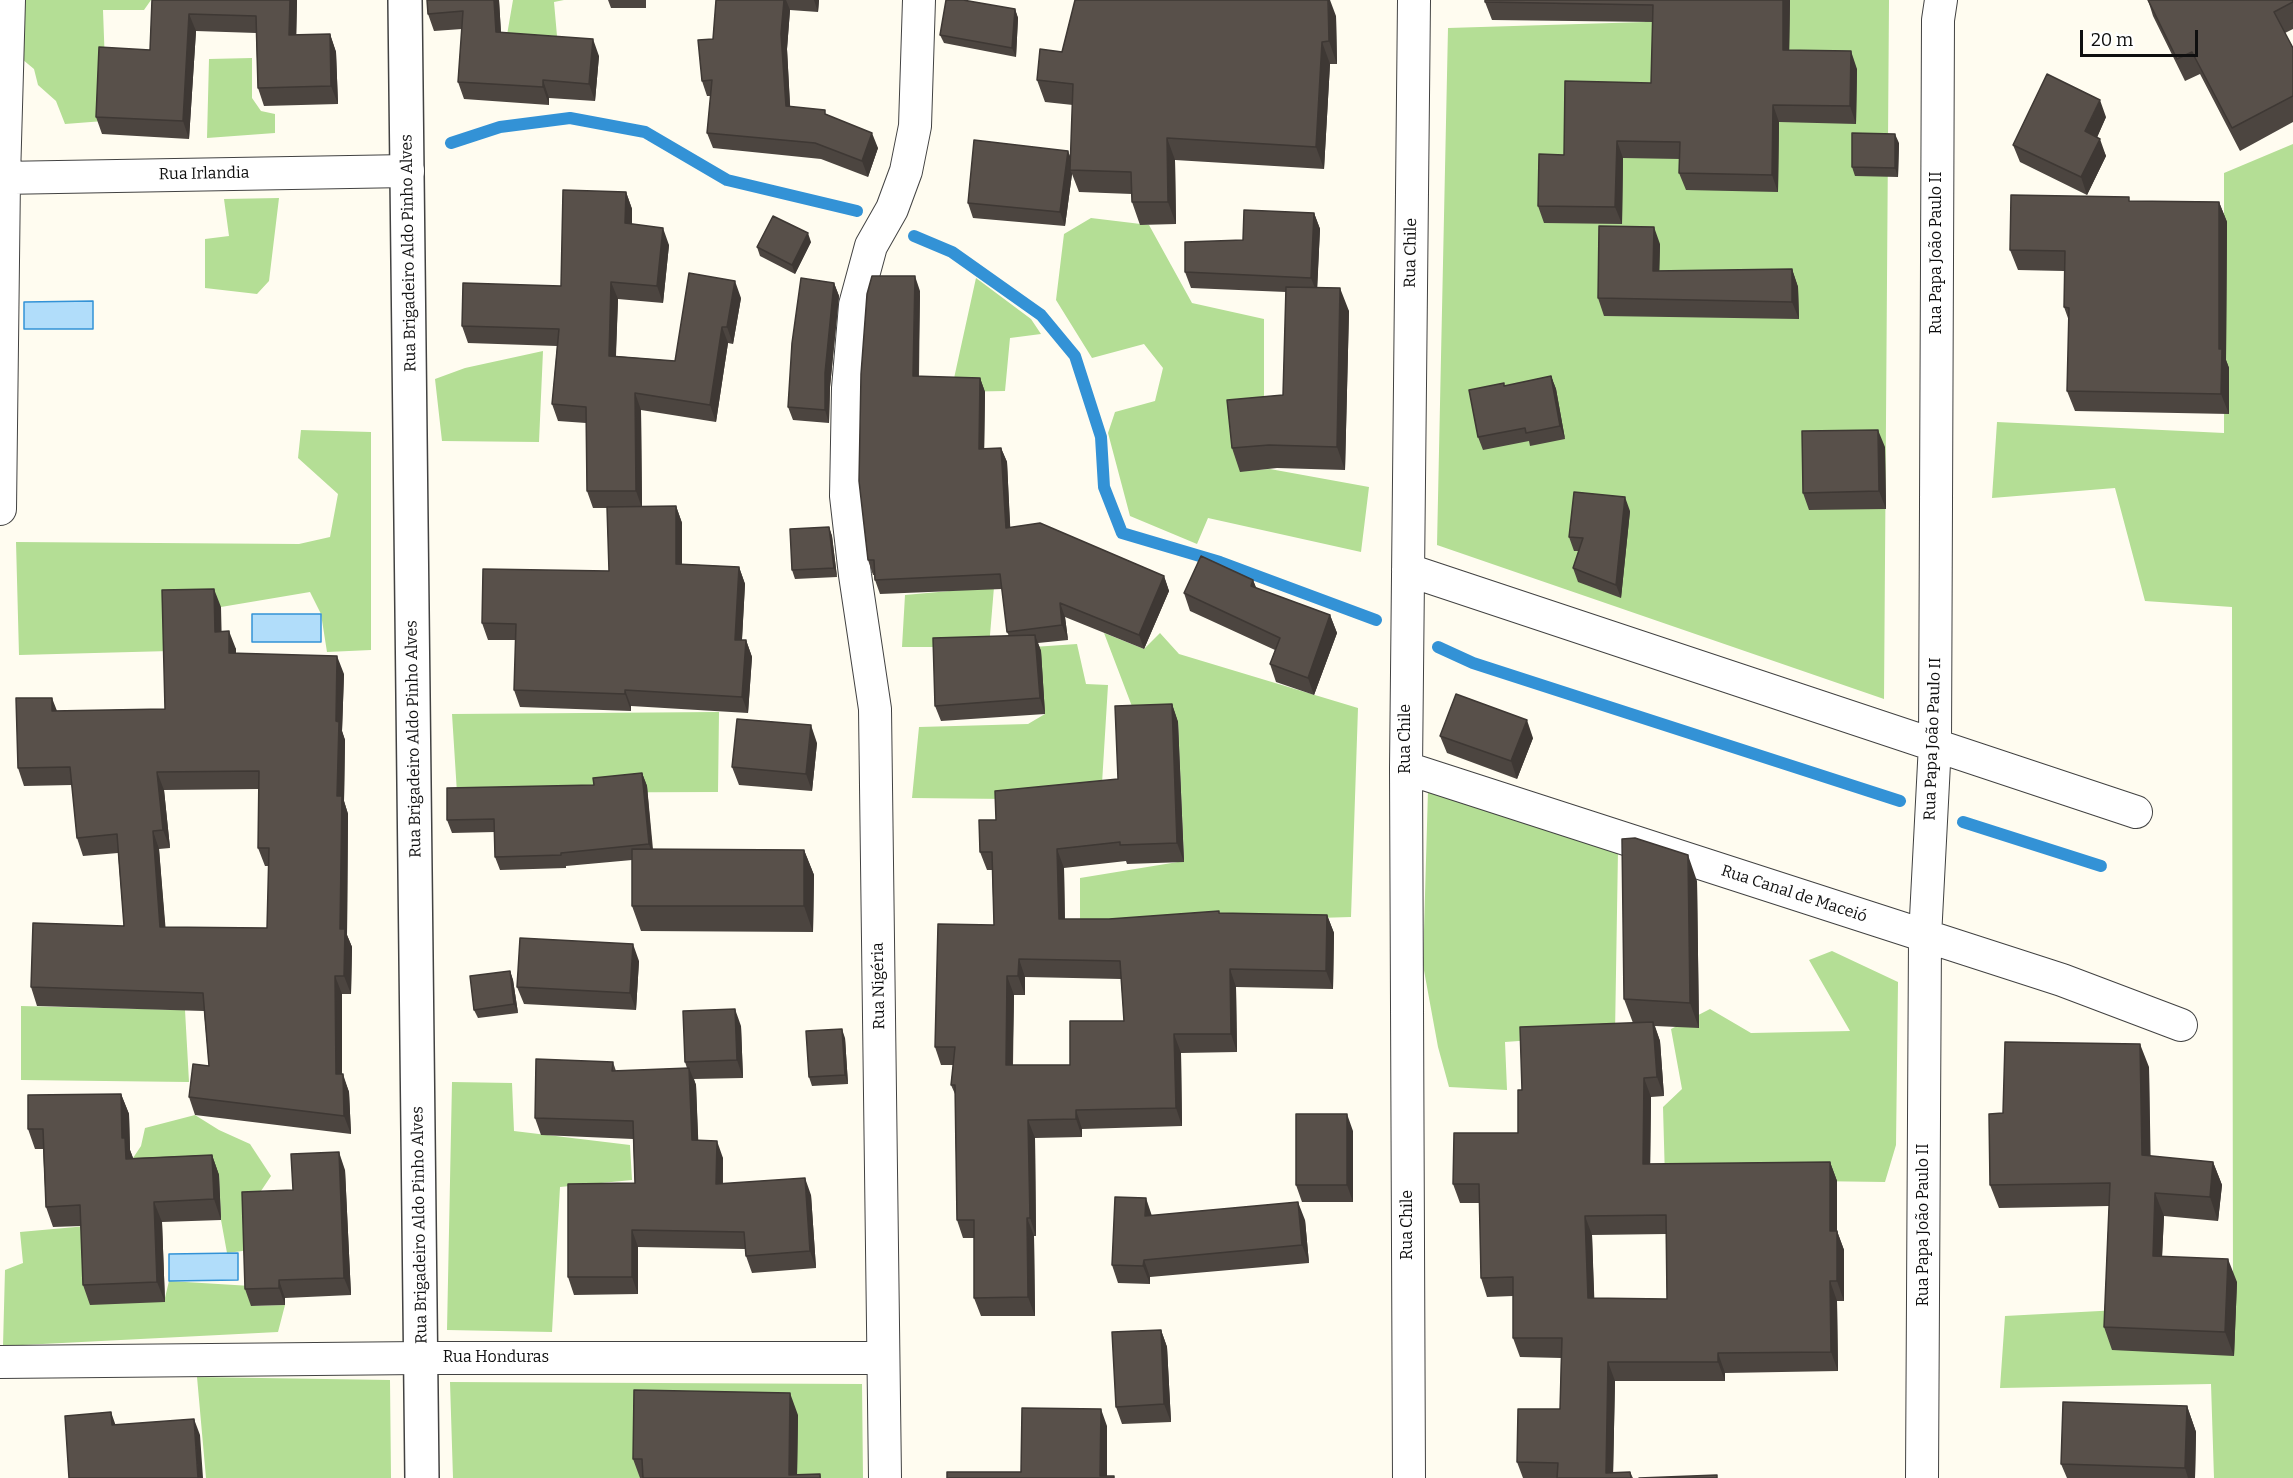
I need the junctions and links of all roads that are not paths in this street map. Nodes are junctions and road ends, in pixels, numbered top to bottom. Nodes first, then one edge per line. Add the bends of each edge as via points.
1 (9, 0) edge
2 (405, 0) edge
3 (919, 0) edge
4 (1414, 0) edge
5 (1941, 0) edge
6 (408, 171) junction
7 (2, 178) edge
8 (0, 509) edge
9 (1407, 570) junction
10 (1935, 744) junction
11 (1406, 768) junction
12 (2136, 812) dead end
13 (1925, 937) junction
14 (2181, 1025) dead end
15 (422, 1358) junction
16 (884, 1358) junction
17 (0, 1362) edge
18 (422, 1478) edge
19 (885, 1478) edge
20 (1408, 1478) edge
21 (1922, 1478) edge

1 - 7 street
2 - 6 street, Rua Brigadeiro Aldo Pinho Alves
3 - 16 street, Rua Nigéria via 915,126 906,171 892,209 871,246 855,305 848,388 846,496 875,709
4 - 9 street, Rua Chile
5 - 10 street, Rua Papa João Paulo II
6 - 7 street, Rua Irlandia
6 - 15 street, Rua Brigadeiro Aldo Pinho Alves
7 - 8 street
9 - 10 street
9 - 11 street, Rua Chile
10 - 12 street
10 - 13 street, Rua Papa João Paulo II
11 - 13 street, Rua Canal de Maceió
11 - 20 street, Rua Chile
13 - 14 street, Rua Canal de Maceió via 2062,980
13 - 21 street, Rua Papa João Paulo II
15 - 16 street, Rua Honduras
15 - 17 street, Rua Honduras
15 - 18 street, Rua Brigadeiro Aldo Pinho Alves
16 - 19 street, Rua Nigéria

